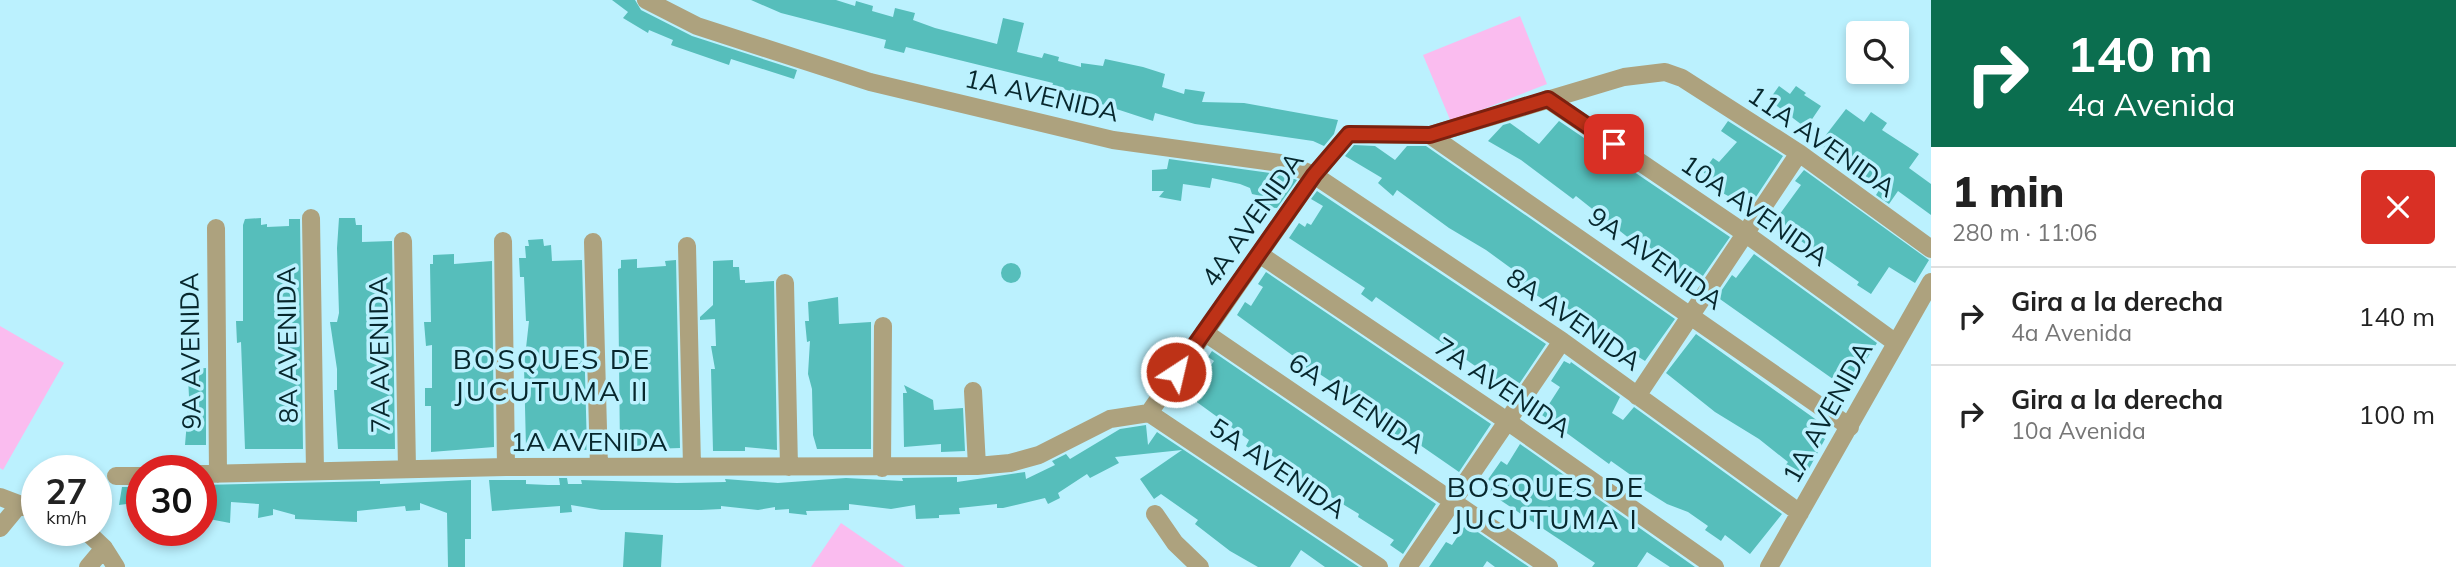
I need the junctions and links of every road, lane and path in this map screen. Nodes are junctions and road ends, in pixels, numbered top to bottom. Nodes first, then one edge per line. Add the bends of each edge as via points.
1 (646, 0) edge
2 (1682, 78) joint
3 (1548, 99) junction
4 (1430, 135) junction
5 (1799, 153) junction
6 (1314, 175) junction
7 (311, 218) dead end
8 (215, 228) dead end
9 (1746, 233) junction
10 (403, 241) dead end
11 (503, 241) dead end
12 (593, 242) dead end
13 (687, 246) dead end
14 (1931, 249) edge
15 (1259, 254) junction
16 (1931, 282) edge
17 (785, 283) dead end
18 (1693, 316) junction
19 (883, 326) dead end
20 (1204, 332) junction
21 (1562, 341) junction
22 (1896, 343) junction
23 (973, 391) dead end
24 (1637, 396) junction
25 (1149, 413) junction
26 (1507, 421) junction
27 (1850, 427) junction
28 (209, 455) edge
29 (977, 466) junction
30 (506, 467) junction
31 (598, 467) junction
32 (692, 467) junction
33 (789, 467) junction
34 (882, 468) junction
35 (407, 469) junction
36 (315, 471) junction
37 (217, 474) edge
38 (116, 476) dead end
39 (126, 476) edge
40 (0, 497) edge
41 (1454, 499) junction
42 (19, 505) joint
43 (1800, 513) junction
44 (1156, 514) dead end
45 (0, 528) edge
46 (104, 548) joint
47 (88, 567) edge
48 (116, 567) edge
49 (1200, 567) edge
50 (1379, 567) edge
51 (1408, 567) edge
52 (1549, 567) edge
53 (1715, 567) edge
54 (1769, 567) edge

1 - 6 street, 1A AVENIDA via 697,26 870,82 1113,140 1287,164
2 - 3 street, 4A AVENIDA via 1648,72
2 - 5 street, 11A AVENIDA
3 - 4 street, 4A AVENIDA
3 - 9 street, 10A AVENIDA
4 - 6 street, 4A AVENIDA via 1349,134
4 - 18 street, 9A AVENIDA
5 - 9 street
5 - 14 street, 11A AVENIDA
6 - 15 street, 4A AVENIDA
6 - 21 street, 8A AVENIDA
7 - 36 street, 8A AVENIDA
8 - 28 street, 9A AVENIDA
9 - 18 street
9 - 22 street, 10A AVENIDA
10 - 35 street, 7A AVENIDA
11 - 30 street
12 - 31 street
13 - 32 street
15 - 20 street, 4A AVENIDA
15 - 26 street, 7A AVENIDA
16 - 22 street, 1A AVENIDA
17 - 33 street
18 - 24 street
18 - 27 street, 9A AVENIDA
19 - 34 street
20 - 25 street, 4A AVENIDA
20 - 41 street, 6A AVENIDA
21 - 24 street, 8A AVENIDA
21 - 26 street
22 - 27 street, 1A AVENIDA
23 - 29 street
24 - 43 street, 8A AVENIDA
25 - 29 street, 1A AVENIDA via 1110,419 1039,455
25 - 50 street, 5A AVENIDA
26 - 41 street
26 - 53 street, 7A AVENIDA
27 - 43 street, 1A AVENIDA
29 - 34 street, 1A AVENIDA
30 - 31 street, 1A AVENIDA
30 - 35 street, 1A AVENIDA
31 - 32 street, 1A AVENIDA
32 - 33 street, 1A AVENIDA
33 - 34 street, 1A AVENIDA
35 - 36 street, 1A AVENIDA
36 - 37 street, 1A AVENIDA
38 - 39 street
40 - 42 street
41 - 51 street
41 - 52 street, 6A AVENIDA
42 - 45 street
43 - 54 street, 1A AVENIDA
44 - 49 street via 1175,543
46 - 47 street
46 - 48 street

